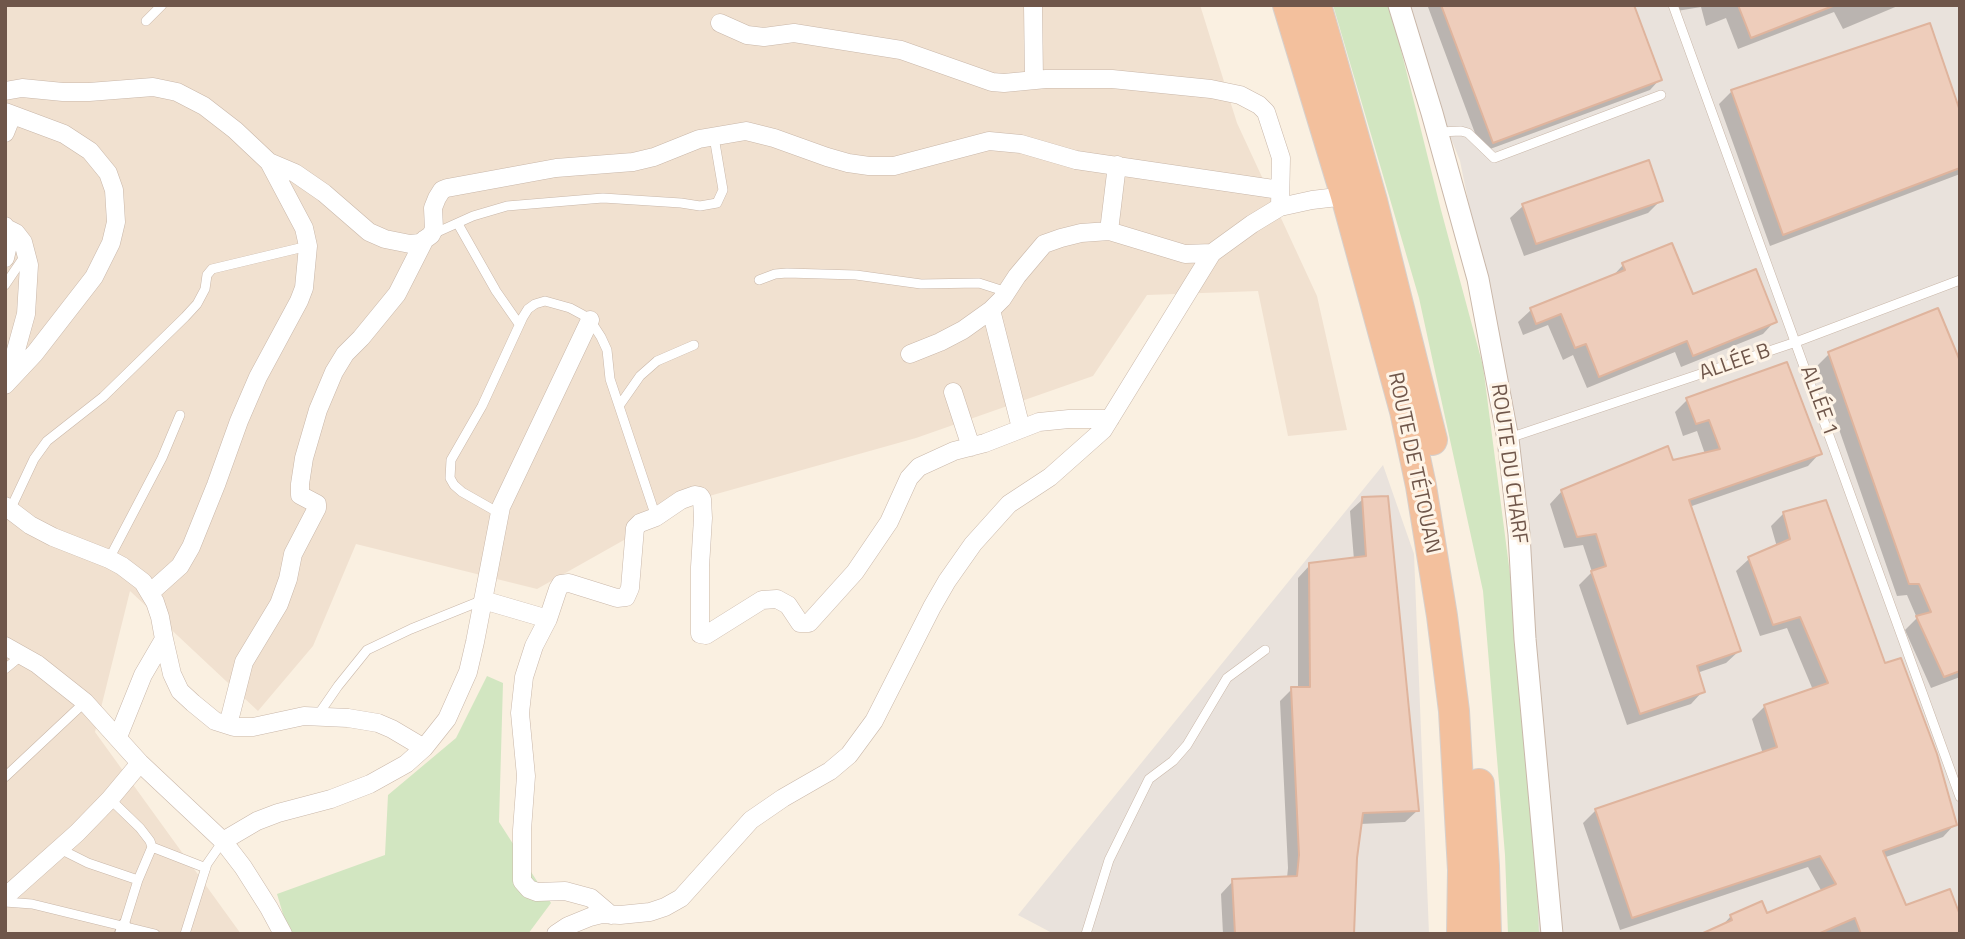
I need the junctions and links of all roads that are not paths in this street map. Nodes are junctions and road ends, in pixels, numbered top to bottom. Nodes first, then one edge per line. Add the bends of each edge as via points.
1 (162, 5) edge
2 (1033, 5) edge
3 (1288, 5) edge
4 (1316, 5) edge
5 (1399, 5) edge
6 (1673, 5) edge
7 (146, 21) dead end
8 (720, 23) dead end
9 (1034, 80) junction
10 (5, 91) edge
11 (1661, 95) dead end
12 (5, 112) edge
13 (1437, 132) junction
14 (5, 133) edge
15 (714, 137) junction
16 (269, 162) junction
17 (1117, 165) junction
18 (1346, 196) junction
19 (1280, 198) junction
20 (458, 224) junction
21 (6, 227) edge
22 (1109, 231) junction
23 (428, 237) junction
24 (308, 246) junction
25 (27, 253) junction
26 (1212, 253) junction
27 (5, 258) edge
28 (759, 280) dead end
29 (1960, 280) edge
30 (5, 285) edge
31 (1007, 292) junction
32 (991, 310) junction
33 (590, 320) junction
34 (520, 324) junction
35 (1796, 342) junction
36 (694, 345) dead end
37 (910, 354) dead end
38 (6, 384) edge
39 (953, 392) dead end
40 (619, 406) junction
41 (180, 415) dead end
42 (1110, 419) junction
43 (1021, 428) junction
44 (1508, 439) junction
45 (971, 447) junction
46 (8, 508) edge
47 (500, 513) junction
48 (656, 517) junction
49 (110, 559) junction
50 (151, 592) junction
51 (483, 600) junction
52 (548, 619) junction
53 (164, 639) junction
54 (5, 646) edge
55 (1265, 650) dead end
56 (22, 655) junction
57 (5, 669) edge
58 (85, 702) junction
59 (317, 716) junction
60 (228, 725) junction
61 (118, 737) junction
62 (424, 748) junction
63 (140, 762) junction
64 (5, 777) edge
65 (1960, 797) edge
66 (110, 799) junction
67 (223, 841) junction
68 (152, 847) junction
69 (60, 849) junction
70 (206, 867) junction
71 (138, 880) junction
72 (5, 899) edge
73 (611, 915) junction
74 (122, 930) edge
75 (155, 934) edge
76 (185, 934) edge
77 (283, 934) edge
78 (556, 934) edge
79 (1086, 934) edge
80 (1462, 934) edge
81 (1486, 934) edge
82 (1552, 934) edge

1 - 7 lane
2 - 9 street
3 - 18 highway, ROUTE DE TÉTOUAN
4 - 81 highway, ROUTE DE TÉTOUAN via 1372,201 1437,466 1476,745
5 - 13 street, ROUTE DU CHARF
6 - 35 lane, ALLÉE 1
8 - 9 street via 747,35 794,33 901,50 992,82
9 - 19 street via 1112,79 1211,89 1248,99 1266,112 1281,158
10 - 16 street via 153,87 177,92 204,106
11 - 13 lane via 1494,158 1468,133
12 - 14 street via 9,123
12 - 38 street via 64,134 90,151 108,173 116,222 94,277
13 - 44 street, ROUTE DU CHARF via 1478,279
15 - 17 street via 746,131 869,166 894,166 989,141
15 - 20 lane via 723,190 717,203 709,206 603,198 554,201 507,206
15 - 23 street via 633,162 556,168 447,188 433,208 434,229
16 - 23 street via 324,193 369,232 400,243 420,243
16 - 24 street via 304,229
17 - 19 street
17 - 22 street
18 - 19 street
18 - 80 highway, ROUTE DE TÉTOUAN via 1405,411 1433,549 1456,748
19 - 26 street
20 - 23 lane
20 - 34 lane
21 - 25 street via 16,233
21 - 27 street
22 - 26 street via 1185,254
22 - 31 street via 1061,237 1044,244
23 - 60 street via 397,294 345,354 328,384 300,484 300,495 317,508 293,554 279,604 244,662
24 - 46 lane via 212,269 197,304 185,317 103,397 47,442
24 - 50 street via 304,288 243,410 191,547 180,566
25 - 30 lane
25 - 38 street via 26,314
26 - 42 street
28 - 31 lane via 787,273 856,275 921,284 979,283
29 - 35 lane, ALLÉE B
31 - 32 street
32 - 37 street via 963,330
32 - 43 street
33 - 34 lane via 545,301 528,309
33 - 40 lane via 607,350
33 - 47 street
34 - 47 lane via 451,460 454,485
35 - 44 lane, ALLÉE B
35 - 65 lane, ALLÉE 1
36 - 40 lane via 657,361
39 - 45 street
40 - 48 lane
41 - 49 lane
42 - 43 street via 1039,422
42 - 73 street via 1073,458 1009,504 973,544 947,580 874,721 849,755 751,820 681,898 650,912
43 - 45 street
44 - 82 street, ROUTE DU CHARF
45 - 48 street via 919,467 856,572 809,624 800,623 788,605 777,599 762,600 706,635 700,634 702,499 691,495
46 - 49 street via 42,531
47 - 51 street
48 - 52 street via 635,528 626,597 561,584
49 - 50 street
50 - 53 street
51 - 52 street
51 - 59 lane via 367,650
51 - 62 street via 468,672 447,719
52 - 73 street via 524,677 520,713 526,776 522,881 537,892 565,891 590,898
53 - 60 street via 180,691 215,721
53 - 61 street via 143,675
54 - 56 street
55 - 79 lane via 1227,678 1180,755 1149,779 1109,860
56 - 57 lane
56 - 58 street
58 - 61 street
58 - 64 lane
59 - 60 street via 253,727
59 - 62 street via 378,723
61 - 63 street
62 - 67 street via 370,784 267,817
63 - 66 street
63 - 67 street
66 - 68 lane
66 - 69 street
67 - 70 lane
67 - 77 street
68 - 70 lane
68 - 71 lane
69 - 71 lane
69 - 72 street
70 - 76 lane
71 - 74 lane
72 - 74 lane
73 - 78 street via 590,917
74 - 75 lane

